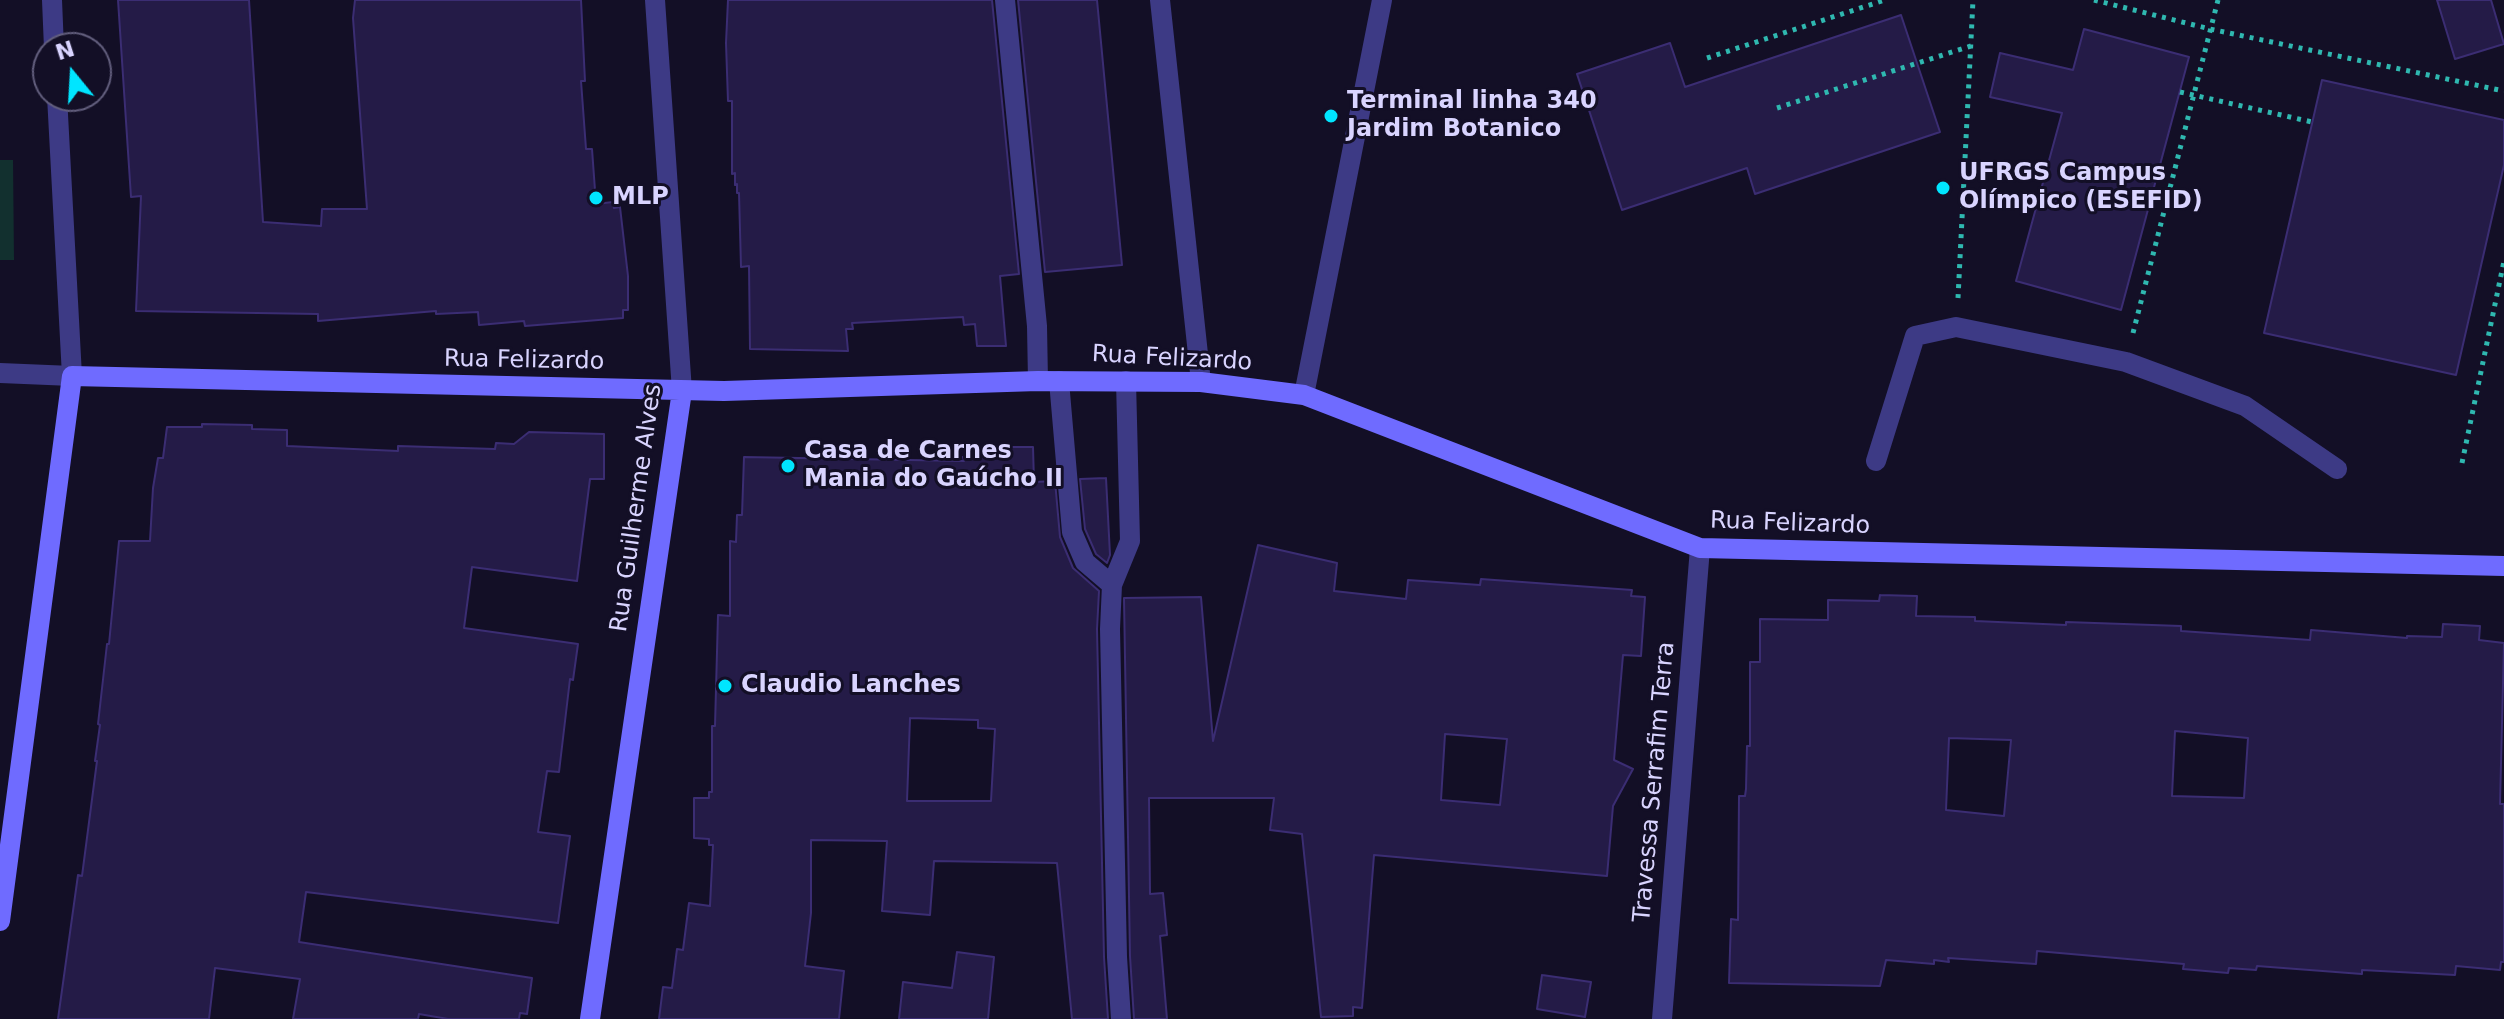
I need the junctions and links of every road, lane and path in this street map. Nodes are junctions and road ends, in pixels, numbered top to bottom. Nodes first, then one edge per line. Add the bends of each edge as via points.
1 (52, 0) edge
2 (655, 0) edge
3 (1005, 0) edge
4 (1160, 0) edge
5 (1382, 0) edge
6 (1885, 0) edge
7 (1973, 0) edge
8 (2094, 0) edge
9 (2218, 0) edge
10 (2210, 29) junction
11 (53, 32) edge
12 (1971, 46) junction
13 (1707, 58) dead end
14 (2504, 91) edge
15 (2180, 92) dead end
16 (2193, 95) junction
17 (1777, 108) dead end
18 (58, 112) edge
19 (2312, 122) dead end
20 (2504, 261) edge
21 (1956, 327) junction
22 (2126, 362) junction
23 (0, 373) edge
24 (72, 376) junction
25 (1049, 381) junction
26 (1126, 381) junction
27 (1201, 382) junction
28 (682, 391) junction
29 (1304, 395) junction
30 (1876, 461) dead end
31 (2462, 463) dead end
32 (2337, 469) dead end
33 (1700, 548) junction
34 (2504, 566) edge
35 (1112, 585) junction
36 (0, 921) edge
37 (590, 1019) edge
38 (1121, 1019) edge
39 (1662, 1019) edge

1 - 11 street
2 - 28 street, Rua Guilherme Alves
3 - 25 street via 1037,326
4 - 27 street
5 - 29 street
6 - 13 path
7 - 12 path
8 - 10 path
9 - 10 path
10 - 14 path
10 - 16 path
12 - 17 path
12 - 21 path
15 - 16 path
16 - 19 path
16 - 22 path
18 - 24 street
20 - 31 path
21 - 22 street
21 - 30 street via 1915,336
22 - 32 street via 2245,406
23 - 24 street, Rua Felizardo
24 - 28 main road, Rua Felizardo
24 - 36 main road
25 - 26 main road, Rua Felizardo
25 - 28 main road, Rua Felizardo
25 - 35 street via 1072,532 1085,562
26 - 27 main road, Rua Felizardo
26 - 35 street via 1130,541
27 - 29 main road, Rua Felizardo
28 - 37 main road, Rua Guilherme Alves
29 - 33 main road, Rua Felizardo
33 - 34 main road, Rua Felizardo
33 - 39 street, Travessa Serrafim Terra
35 - 38 street

